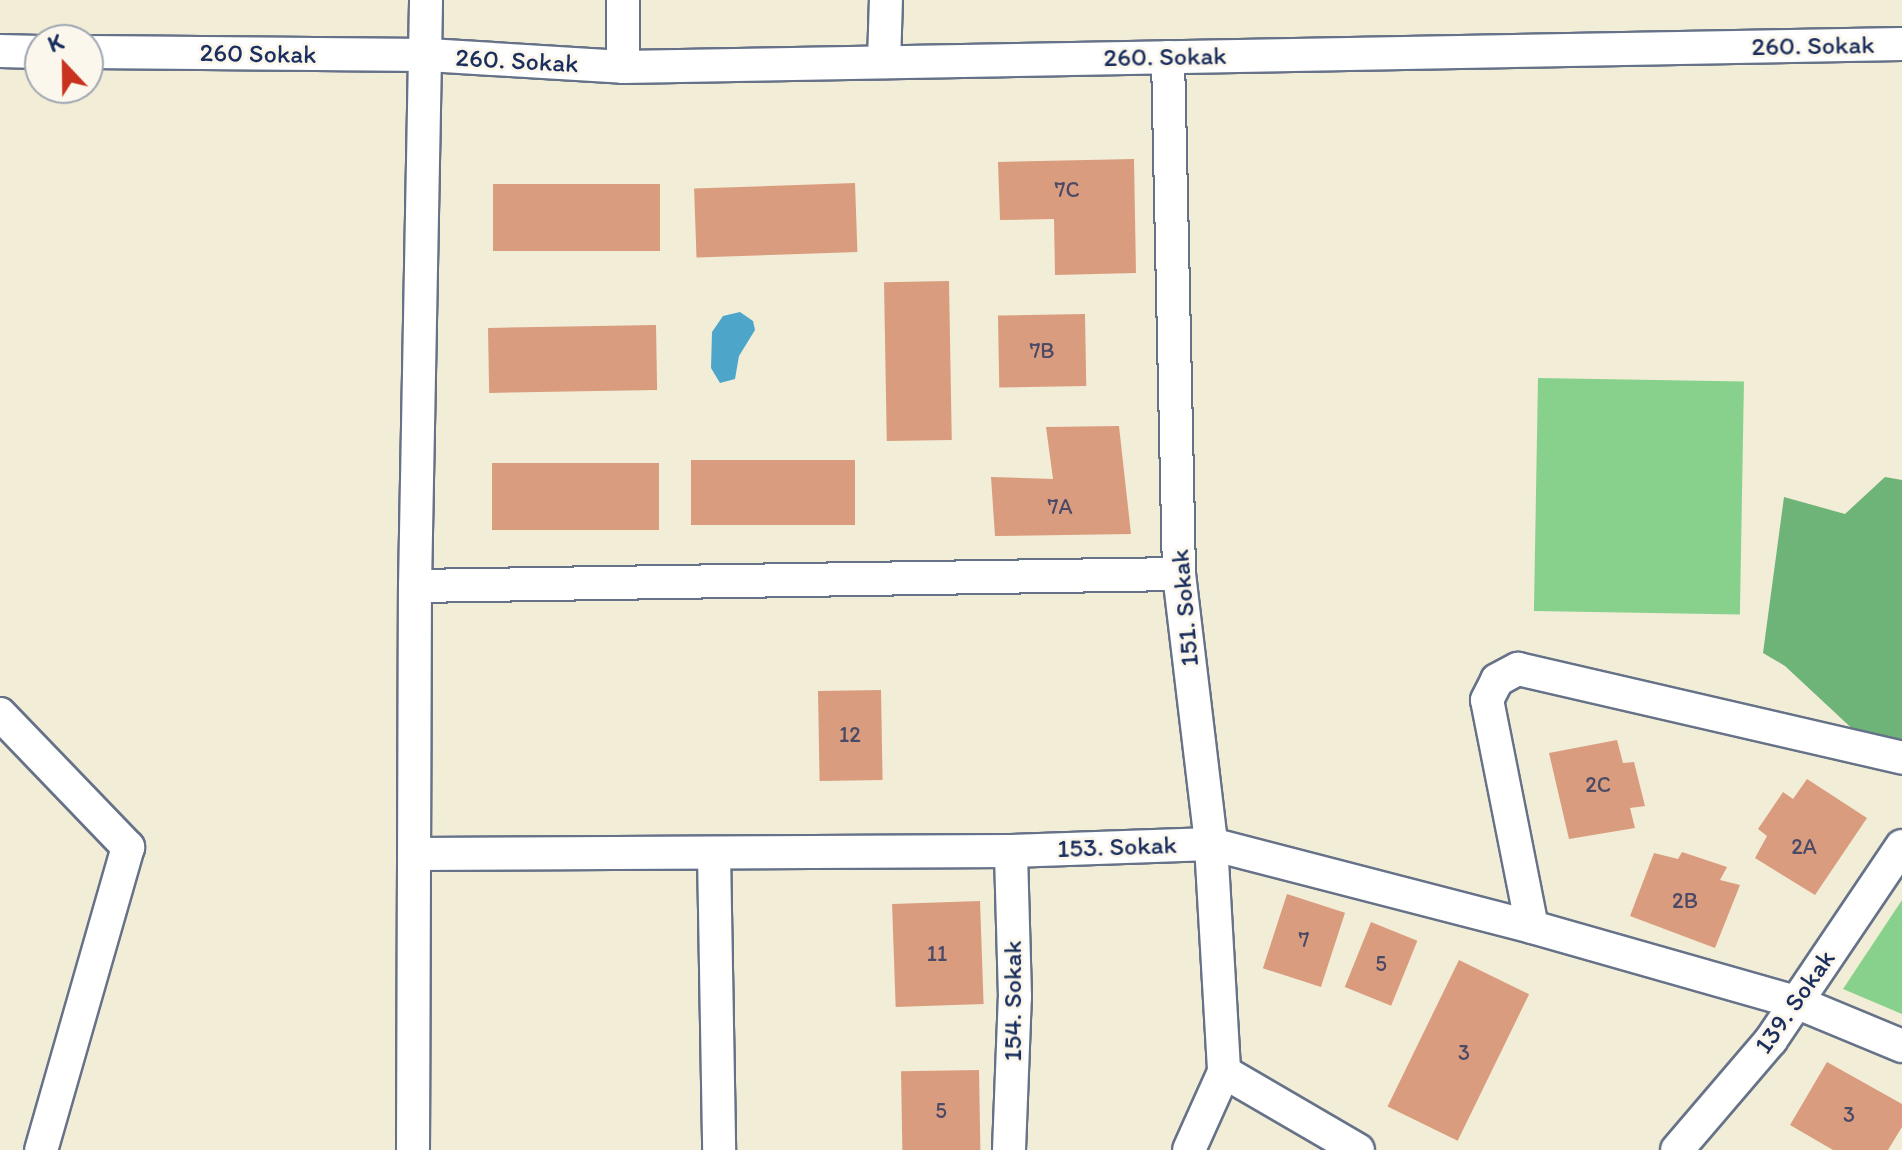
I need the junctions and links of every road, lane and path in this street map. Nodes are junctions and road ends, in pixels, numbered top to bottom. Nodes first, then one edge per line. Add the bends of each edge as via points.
1 (426, 0) edge
2 (623, 0) edge
3 (886, 0) edge
4 (1902, 44) edge
5 (0, 51) edge
6 (24, 52) edge
7 (104, 52) edge
8 (428, 55) junction
9 (1168, 57) junction
10 (884, 62) junction
11 (623, 67) junction
12 (1179, 574) junction
13 (415, 586) junction
14 (1, 719) edge
15 (1902, 758) edge
16 (1211, 844) junction
17 (1902, 846) edge
18 (1011, 851) junction
19 (714, 853) junction
20 (416, 854) junction
21 (1532, 927) junction
22 (1796, 1002) junction
23 (1902, 1046) edge
24 (1224, 1072) junction
25 (41, 1150) edge
26 (413, 1150) edge
27 (719, 1150) edge
28 (1009, 1150) edge
29 (1189, 1150) edge
30 (1358, 1150) edge
31 (1677, 1150) edge

1 - 8 street
2 - 11 street
3 - 10 street
4 - 9 street, 260. Sokak
5 - 6 street
7 - 8 street, 260 Sokak
8 - 11 street, 260. Sokak
8 - 13 street
9 - 10 street, 260. Sokak
9 - 12 street, 151. Sokak
10 - 11 street, 260. Sokak
12 - 13 street
12 - 16 street, 151. Sokak
13 - 20 street
14 - 25 street via 128,847
15 - 21 street via 1518,669 1497,680 1487,700
16 - 18 street, 153. Sokak
16 - 21 street, 153. Sokak
16 - 24 street, 151. Sokak
17 - 22 street, 139. Sokak
18 - 19 street, 153. Sokak
18 - 28 street, 154. Sokak via 1015,997
19 - 20 street, 153. Sokak
19 - 27 street
20 - 26 street
21 - 22 street, 153. Sokak
22 - 23 street, 153. Sokak
22 - 31 street, 139. Sokak via 1771,1040
24 - 29 street, 151. Sokak
24 - 30 street

